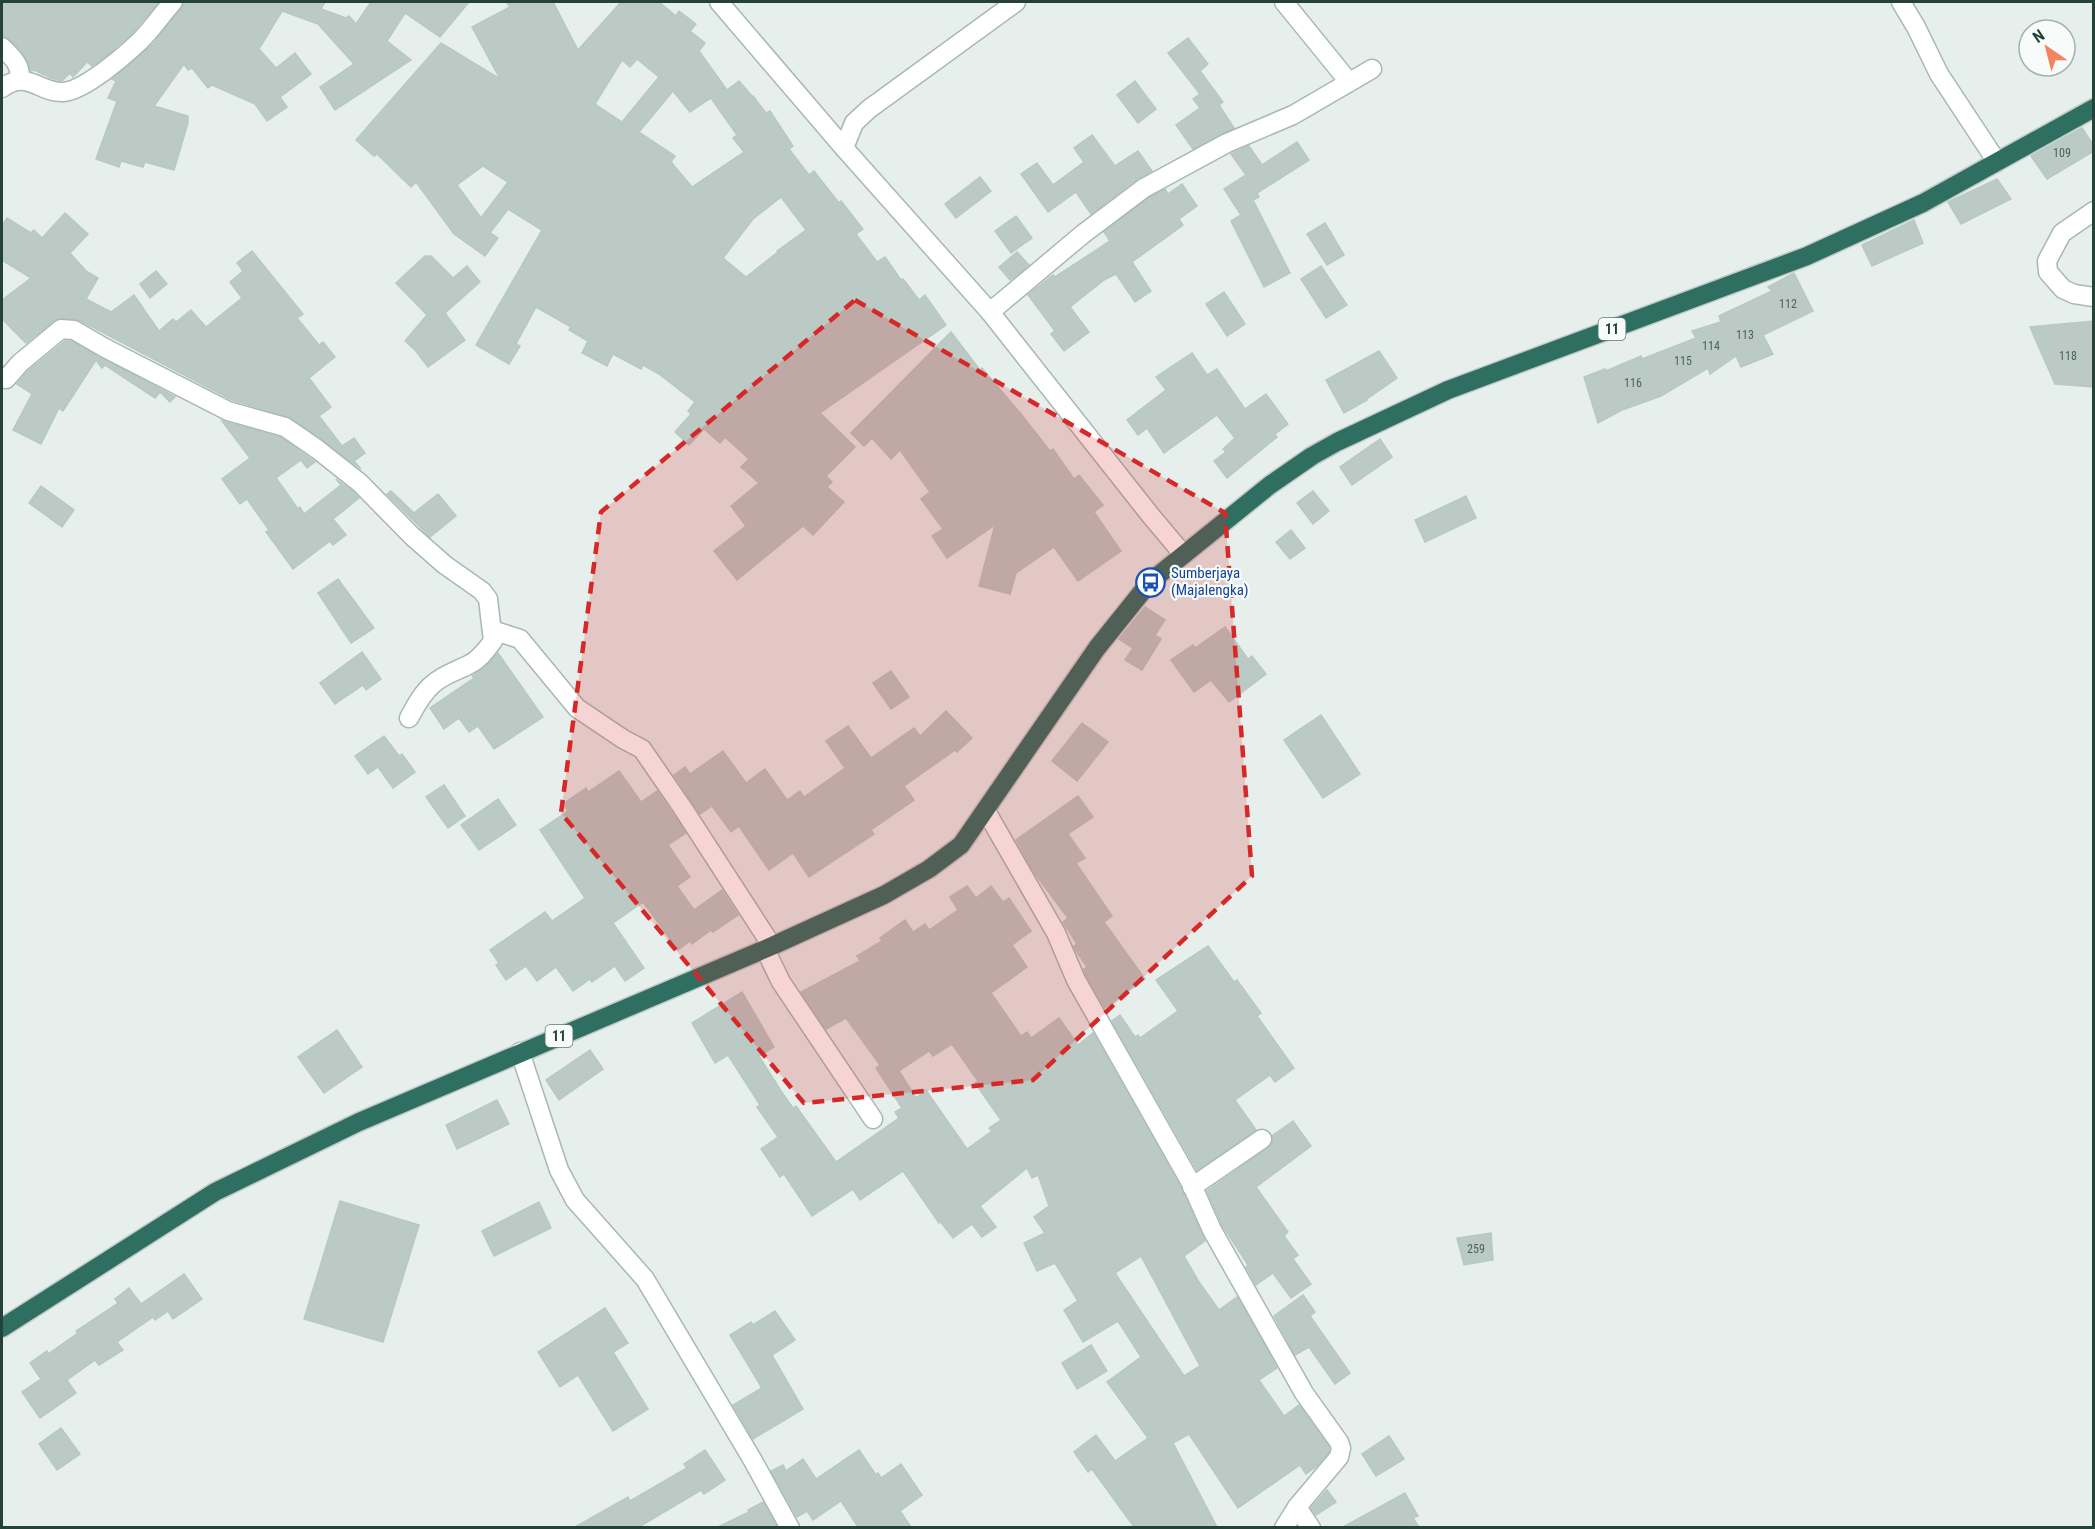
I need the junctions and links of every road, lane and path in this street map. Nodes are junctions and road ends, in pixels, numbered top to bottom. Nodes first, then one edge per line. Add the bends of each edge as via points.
1 (173, 2) edge
2 (719, 2) edge
3 (1016, 2) edge
4 (1284, 2) edge
5 (1901, 2) edge
6 (2, 47) edge
7 (1372, 69) dead end
8 (20, 80) junction
9 (1349, 82) junction
10 (2, 88) edge
11 (2094, 108) edge
12 (844, 148) junction
13 (1997, 162) junction
14 (2094, 211) edge
15 (2094, 297) edge
16 (990, 312) junction
17 (2, 378) edge
18 (1183, 554) junction
19 (492, 630) junction
20 (409, 718) dead end
21 (986, 811) junction
22 (769, 948) junction
23 (520, 1052) junction
24 (873, 1119) dead end
25 (1262, 1139) dead end
26 (1192, 1187) junction
27 (2, 1328) edge
28 (1297, 1507) junction
29 (790, 1527) edge
30 (1284, 1527) edge
31 (1311, 1527) edge

1 - 8 street via 140,40 79,88 59,92
2 - 12 street
3 - 12 street via 869,109 854,123
4 - 9 street
5 - 13 street via 1939,74
6 - 8 street via 19,64
7 - 9 street
8 - 10 street
9 - 16 street via 1293,115 1227,143 1144,188
11 - 13 highway, 11
12 - 16 street
13 - 18 highway, 11 via 1923,203 1806,256 1391,415 1312,456
14 - 15 street via 2062,233 2047,261 2048,272 2062,289
16 - 18 street
17 - 19 street via 6,379 64,328 228,411 285,427 360,483 412,536 482,591 488,599
18 - 21 highway, 11 via 1150,582 1097,648
19 - 20 street via 493,641 482,655 432,684
19 - 22 street via 520,639 578,708 642,749 700,834
21 - 22 highway, 11 via 961,846 929,869 884,895
21 - 26 street
22 - 23 highway, 11
22 - 24 street via 781,982
23 - 27 highway, 11 via 359,1122 214,1192
23 - 29 street via 559,1170 575,1200 645,1279
25 - 26 street
26 - 28 street via 1304,1393 1341,1448 1337,1460
28 - 30 street
28 - 31 street

